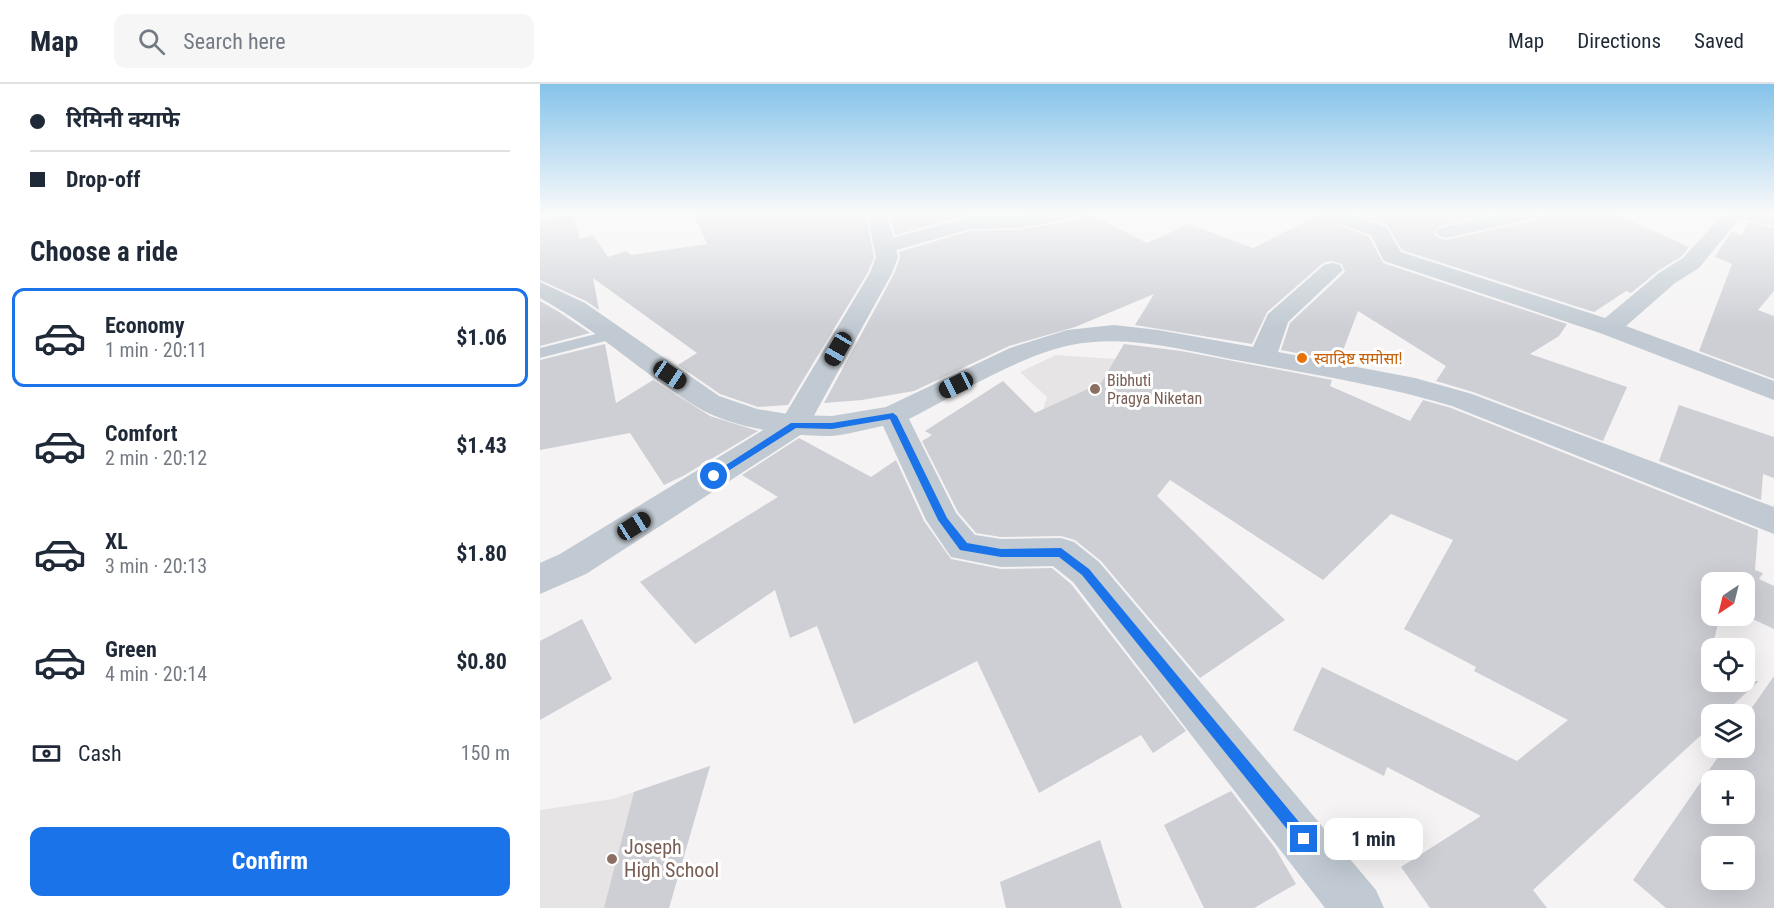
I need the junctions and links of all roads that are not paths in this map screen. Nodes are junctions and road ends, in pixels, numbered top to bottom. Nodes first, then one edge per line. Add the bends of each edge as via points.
1 (886, 251) edge
2 (1390, 251) edge
3 (1701, 251) edge
4 (1332, 270) dead end
5 (540, 289) edge
6 (1609, 328) junction
7 (612, 335) junction
8 (540, 353) edge
9 (1263, 357) junction
10 (1774, 391) edge
11 (893, 416) junction
12 (795, 425) junction
13 (1774, 521) edge
14 (540, 579) edge
15 (1358, 908) edge

1 - 12 street via 881,273
2 - 6 street via 1392,256
3 - 6 street
4 - 9 street via 1276,319
5 - 7 street via 576,308
6 - 10 street
7 - 8 lane
7 - 12 street via 709,402 752,418
9 - 11 street via 1114,333 1067,338 1019,354
9 - 13 street via 1415,386 1462,400
11 - 12 street via 832,426
11 - 15 street via 943,520 964,547 1001,553 1061,552 1086,572
12 - 14 street via 573,564

